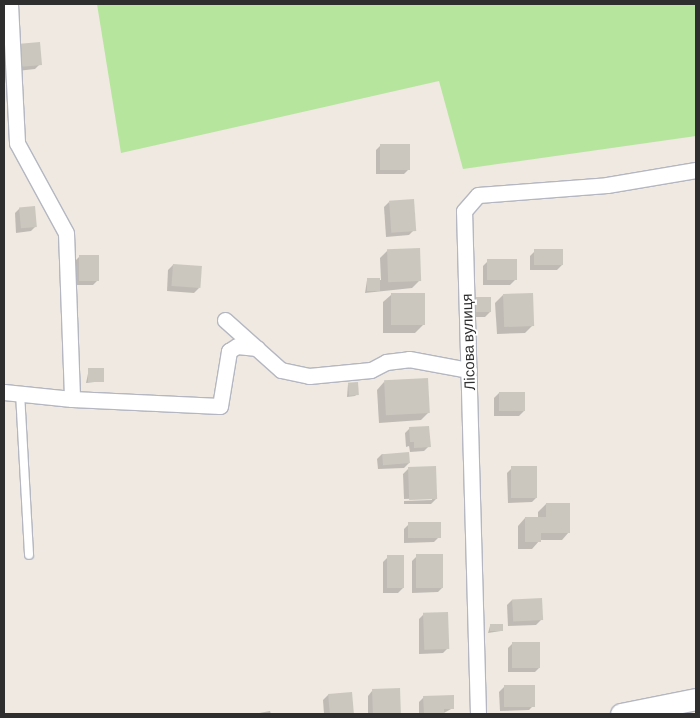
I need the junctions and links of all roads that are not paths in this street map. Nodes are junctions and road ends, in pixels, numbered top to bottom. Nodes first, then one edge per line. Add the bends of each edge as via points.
1 (10, 4) edge
2 (696, 170) edge
3 (225, 320) dead end
4 (257, 348) junction
5 (469, 370) junction
6 (4, 392) edge
7 (20, 393) junction
8 (72, 399) junction
9 (29, 555) dead end
10 (696, 699) edge
11 (478, 714) edge
12 (621, 714) edge

1 - 8 street via 17,143 66,233
2 - 5 street, Лісова вулиця via 607,185 478,195 464,211
3 - 4 street
4 - 5 street via 281,370 309,376 370,370 386,362 409,359
4 - 8 street via 237,346 229,351 220,406
5 - 11 street, Лісова вулиця
6 - 7 street
7 - 8 street
7 - 9 lane
10 - 12 street

